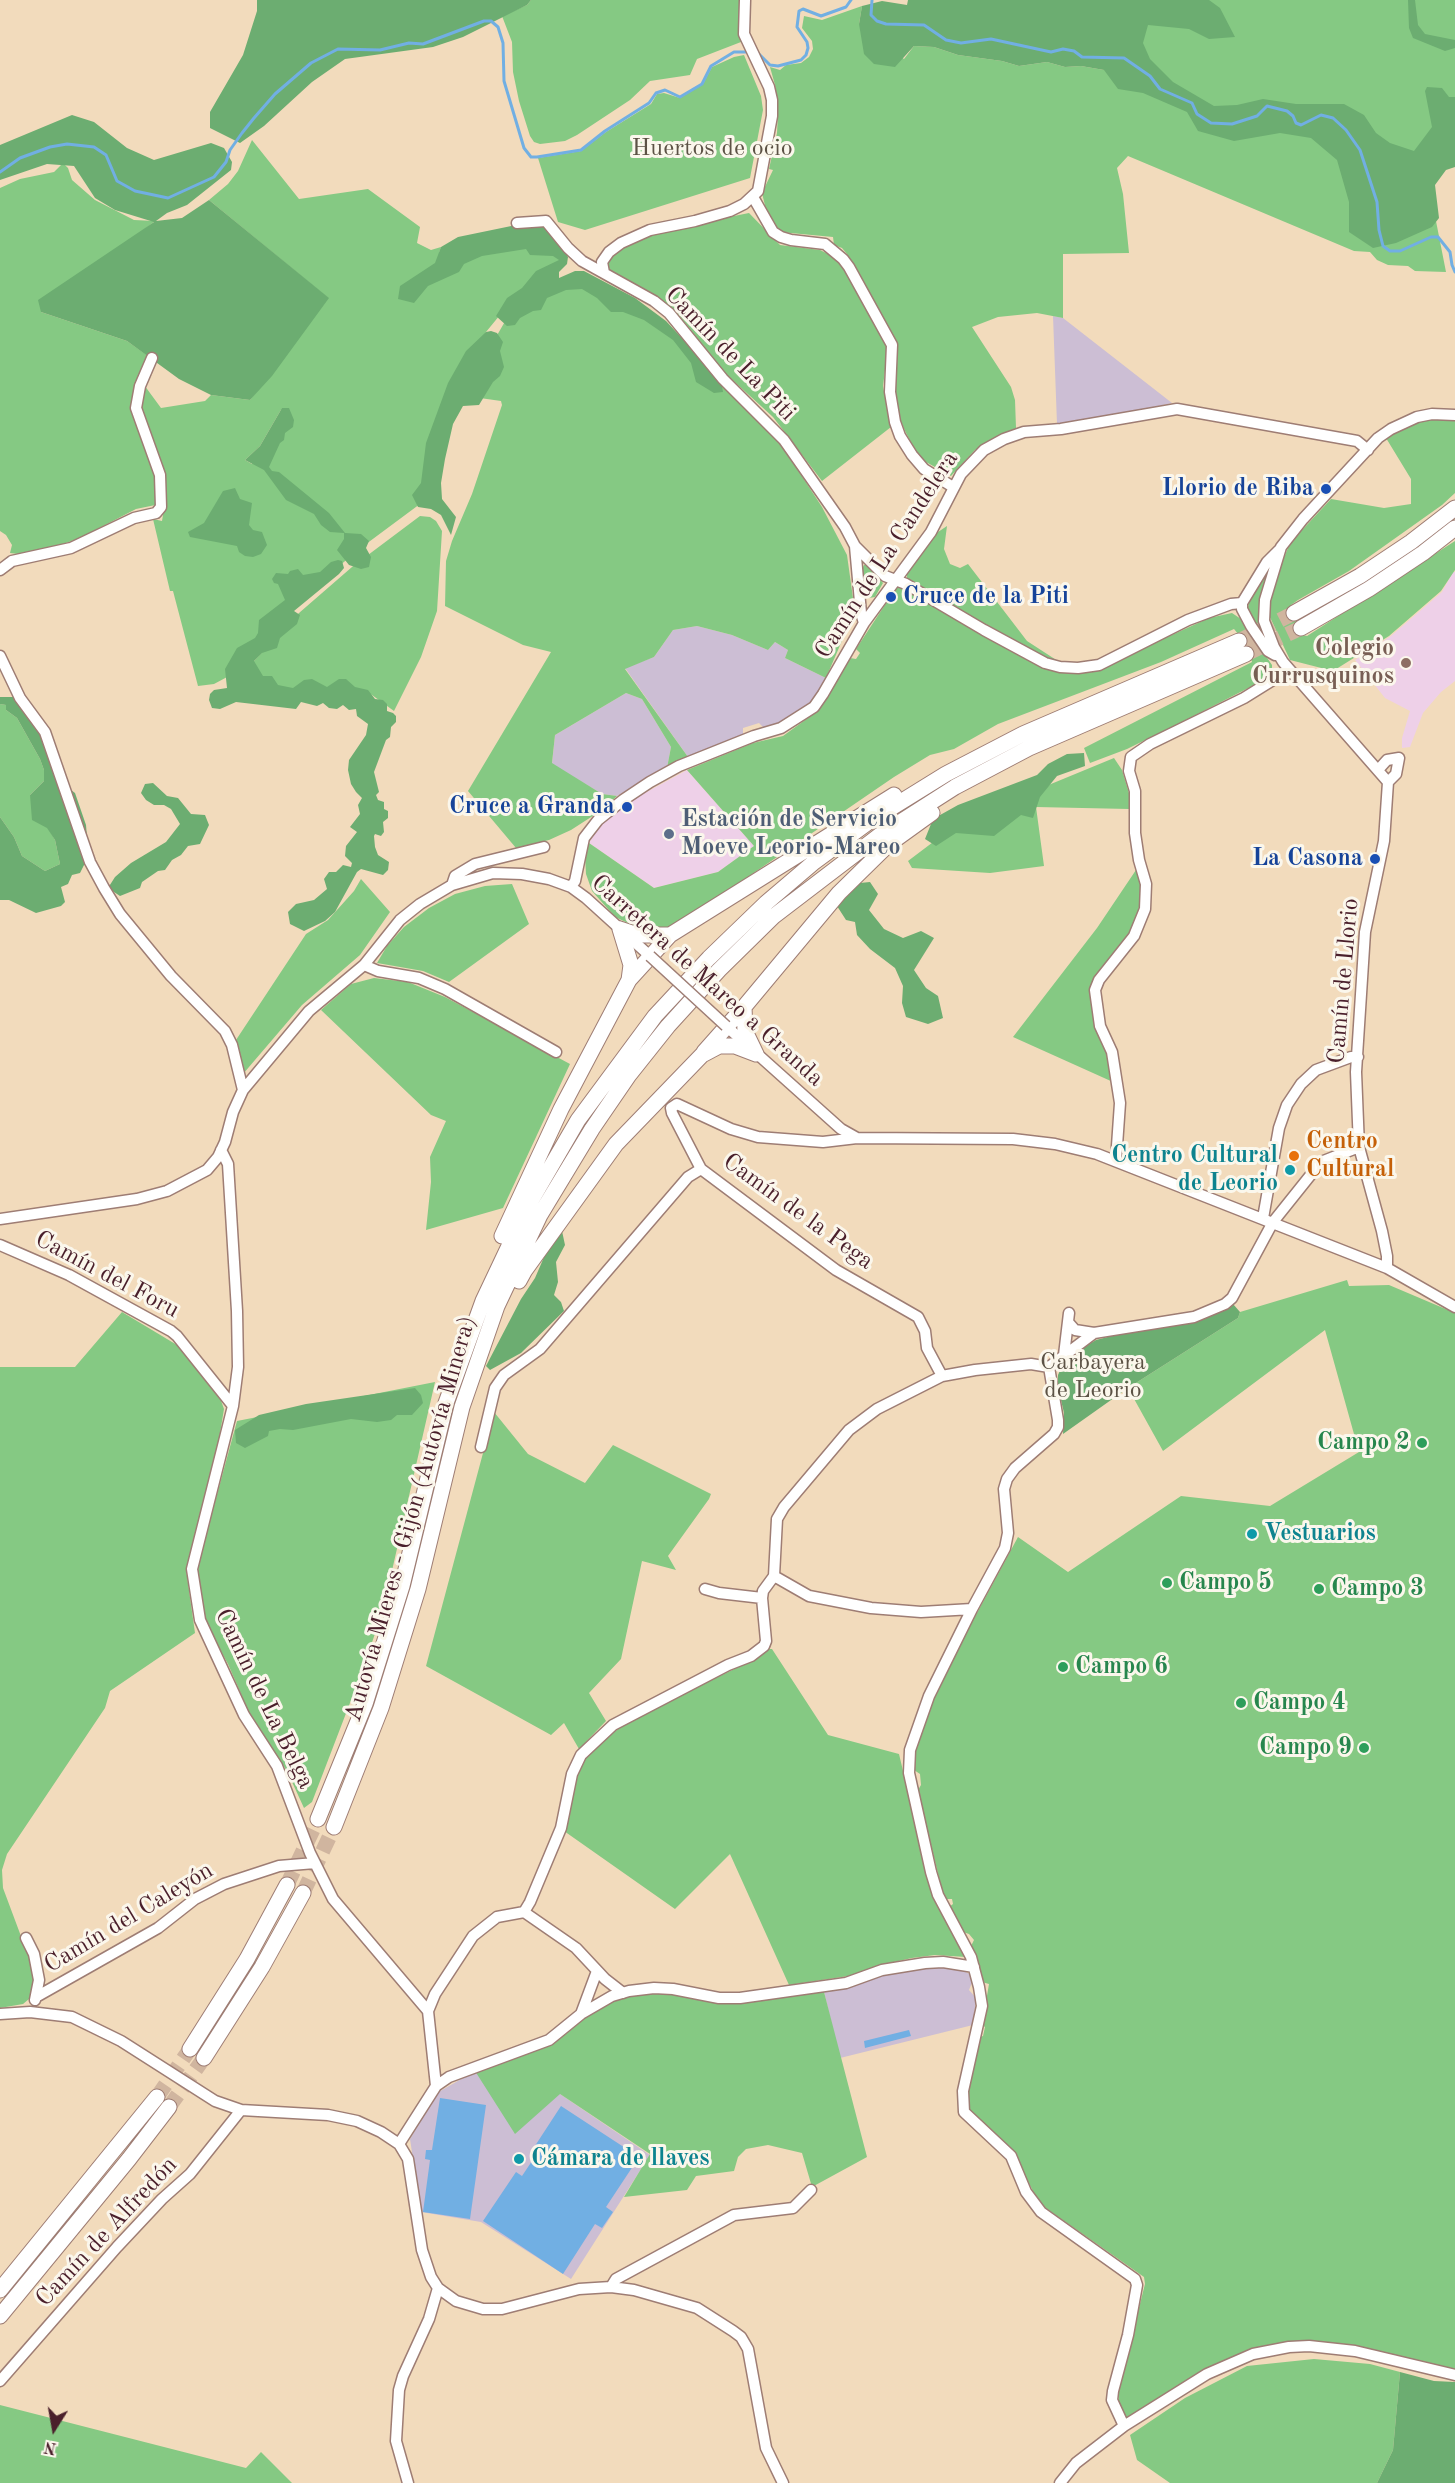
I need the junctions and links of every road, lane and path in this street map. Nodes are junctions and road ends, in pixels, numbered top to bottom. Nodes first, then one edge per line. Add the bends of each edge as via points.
1 (745, 0) edge
2 (753, 197) junction
3 (521, 219) dead end
4 (604, 273) junction
5 (152, 358) dead end
6 (1455, 415) edge
7 (1368, 450) junction
8 (953, 487) junction
9 (1455, 508) edge
10 (1455, 528) edge
11 (855, 546) junction
12 (1281, 547) junction
13 (0, 570) edge
14 (894, 581) junction
15 (1242, 603) junction
16 (1294, 613) tunnel mouth
17 (864, 623) junction
18 (1301, 628) tunnel mouth
19 (1242, 647) tunnel mouth
20 (0, 656) edge
21 (1286, 666) junction
22 (1026, 741) junction
23 (1378, 770) junction
24 (1388, 782) junction
25 (544, 847) dead end
26 (452, 885) junction
27 (571, 887) junction
28 (620, 929) junction
29 (670, 934) junction
30 (650, 956) junction
31 (364, 965) junction
32 (629, 980) junction
33 (744, 1007) junction
34 (726, 1026) junction
35 (556, 1052) dead end
36 (702, 1054) junction
37 (756, 1054) junction
38 (1358, 1057) junction
39 (243, 1090) junction
40 (848, 1135) junction
41 (1359, 1147) junction
42 (221, 1150) junction
43 (1116, 1160) junction
44 (701, 1168) junction
45 (0, 1219) edge
46 (1268, 1220) junction
47 (0, 1245) edge
48 (1387, 1268) junction
49 (1455, 1307) edge
50 (1094, 1334) junction
51 (1064, 1355) junction
52 (1049, 1367) junction
53 (942, 1376) junction
54 (446, 1403) junction
55 (233, 1406) junction
56 (462, 1407) junction
57 (481, 1447) dead end
58 (774, 1576) junction
59 (705, 1588) dead end
60 (762, 1598) junction
61 (972, 1609) junction
62 (318, 1819) tunnel mouth
63 (334, 1827) tunnel mouth
64 (315, 1863) junction
65 (287, 1885) tunnel mouth
66 (303, 1893) tunnel mouth
67 (524, 1911) junction
68 (26, 1938) dead end
69 (974, 1967) junction
70 (597, 1971) junction
71 (623, 1992) junction
72 (36, 1997) junction
73 (428, 2011) junction
74 (30, 2012) junction
75 (0, 2014) edge
76 (581, 2014) junction
77 (190, 2049) tunnel mouth
78 (204, 2058) tunnel mouth
79 (436, 2086) junction
80 (157, 2097) tunnel mouth
81 (169, 2107) tunnel mouth
82 (241, 2110) junction
83 (399, 2144) junction
84 (811, 2190) dead end
85 (611, 2287) junction
86 (438, 2288) junction
87 (0, 2290) edge
88 (0, 2316) edge
89 (1455, 2375) edge
90 (0, 2380) edge
91 (1124, 2426) junction
92 (408, 2483) edge
93 (783, 2483) edge
94 (1059, 2483) edge

1 - 2 street via 743,26 769,87 772,116 762,175
2 - 4 street via 720,214 636,235 609,252 602,262
2 - 8 street via 772,232 825,244 849,267 892,345 890,392 900,436 924,469
3 - 4 street, Camín de La Piti via 546,221 574,255
4 - 11 street, Camín de La Piti via 669,314 723,378 773,427
5 - 13 street via 136,408 160,475 161,507 156,513 134,518 71,548 12,561
6 - 7 street via 1432,414 1405,421 1378,438
7 - 8 street, Camín de La Candelera via 1357,441 1189,410 1168,410 1004,438 970,463
7 - 12 street
8 - 14 street, Camín de La Candelera via 931,532
9 - 16 highway via 1360,576
10 - 18 highway via 1369,589
11 - 14 street, Camín de La Piti
11 - 17 street, Camín de La Piti
12 - 15 street
12 - 21 street via 1265,600 1264,621
14 - 15 street, Camín de La Piti via 906,584 1045,663 1069,668 1099,665 1188,620
14 - 17 street, Camín de La Candelera
15 - 21 street via 1251,626 1268,651
17 - 27 street, Camín de La Candelera via 814,707 781,728 679,766 598,820 584,838
19 - 22 highway, Autovía Mieres - Gijón (Autovía Minera)
20 - 39 street via 20,698 45,732 90,862 104,888 120,914 171,976 225,1031
21 - 23 street
21 - 43 street via 1244,698 1131,757 1135,833 1146,884 1145,909 1134,936 1095,990 1100,1026 1112,1052 1120,1103
22 - 29 highway via 943,767 865,811
22 - 33 highway via 889,844 839,893
22 - 54 highway, Autovía Mieres - Gijón (Autovía Minera) via 946,774 870,821 813,863 741,926 655,1016 578,1120 528,1206 483,1301
22 - 56 highway, Autovía Mieres - Gijón (Autovía Minera) via 880,835 774,916 668,1026 592,1129 540,1215 497,1306
23 - 24 street
23 - 24 street, Camín de Llorio via 1387,760 1399,758 1396,774
24 - 38 street, Camín de Llorio via 1384,841 1365,932
25 - 26 street via 475,864 455,876
26 - 27 street, Carretera de Mareo a Granda via 493,873 522,874
26 - 31 street, Carretera de Mareo a Granda via 400,920
27 - 28 street, Carretera de Mareo a Granda
28 - 29 highway via 638,935
28 - 30 street, Carretera de Mareo a Granda
28 - 32 highway via 631,964
29 - 30 highway
30 - 32 highway
30 - 34 street, Carretera de Mareo a Granda, bridge
31 - 35 street via 419,978 445,989
31 - 39 street, Carretera de Mareo a Granda via 309,1011
32 - 54 highway via 561,1109 505,1229 459,1345
33 - 34 highway
33 - 37 highway via 745,1030
34 - 36 highway
34 - 37 street, Carretera de Mareo a Granda
36 - 37 highway via 727,1046
36 - 56 highway via 616,1144 525,1270
37 - 40 street, Carretera de Mareo a Granda
38 - 41 street, Camín de Llorio
38 - 46 street via 1316,1070 1287,1105 1280,1128
39 - 42 street, Carretera de Mareo a Granda
40 - 43 street via 1013,1139 1055,1144
40 - 44 street, Camín de la Pega via 823,1142 758,1137 677,1104 671,1108 672,1113
41 - 46 street via 1321,1162
41 - 48 street, Camín de Llorio via 1382,1231
42 - 45 street, Carretera de Mareo a Granda via 207,1170 167,1191
42 - 55 street, Camín de La Belga via 228,1164 237,1311 238,1368
43 - 46 street
44 - 53 street, Camín de la Pega via 836,1270 918,1317 927,1348
44 - 57 street via 688,1177 540,1349 504,1375 495,1388
46 - 48 street
46 - 50 street via 1232,1298 1225,1304 1194,1317
47 - 55 street, Camín del Foru via 69,1275 171,1331
48 - 49 street
50 - 51 street
50 - 51 street via 1076,1330 1069,1317
51 - 52 street
52 - 53 street via 1031,1364
52 - 61 street via 1058,1427 1007,1479 1005,1548
53 - 58 street via 877,1409 849,1430 784,1507 777,1519
54 - 62 highway, Autovía Mieres - Gijón (Autovía Minera) via 399,1597 365,1704
55 - 64 street, Camín de La Belga via 192,1569 196,1599 204,1633 244,1715 277,1766
56 - 63 highway, Autovía Mieres - Gijón (Autovía Minera) via 415,1600 381,1708
58 - 60 street
58 - 61 street via 809,1596 871,1608 921,1612
59 - 60 street
60 - 67 street via 766,1641 761,1650 613,1725 581,1755 572,1774 561,1828
61 - 69 street via 916,1728 909,1773 938,1895
64 - 72 street, Camín del Caleyón via 279,1866 224,1884 195,1899 158,1928
64 - 73 street, Camín de La Belga via 333,1899
65 - 77 highway via 247,1959
66 - 78 highway
67 - 70 street via 576,1948
67 - 73 street via 502,1912 473,1936
68 - 72 street via 39,1980
69 - 71 street via 925,1963 882,1970 836,1985 729,1998 673,1989
69 - 91 street via 982,2006 963,2091 964,2112 1011,2156 1026,2192 1041,2212 1135,2279 1137,2285 1112,2400
70 - 71 street
70 - 76 street
71 - 76 street
72 - 74 street
73 - 79 street
74 - 75 street
74 - 82 street via 72,2017 121,2041 215,2102
76 - 79 street via 549,2040 449,2077
79 - 83 street
80 - 87 highway
81 - 88 highway
82 - 83 street via 328,2115 357,2121
82 - 90 street, Camín de Alfredón via 190,2174 140,2223
83 - 86 street via 408,2159 422,2250
84 - 85 street via 793,2208 734,2215 616,2279
85 - 86 street via 579,2289 502,2310 456,2301
85 - 93 street via 697,2308 741,2337 748,2349 766,2448
86 - 92 street via 399,2390 396,2440
89 - 91 street via 1355,2351 1289,2347 1253,2354 1207,2374
91 - 94 street via 1076,2463

